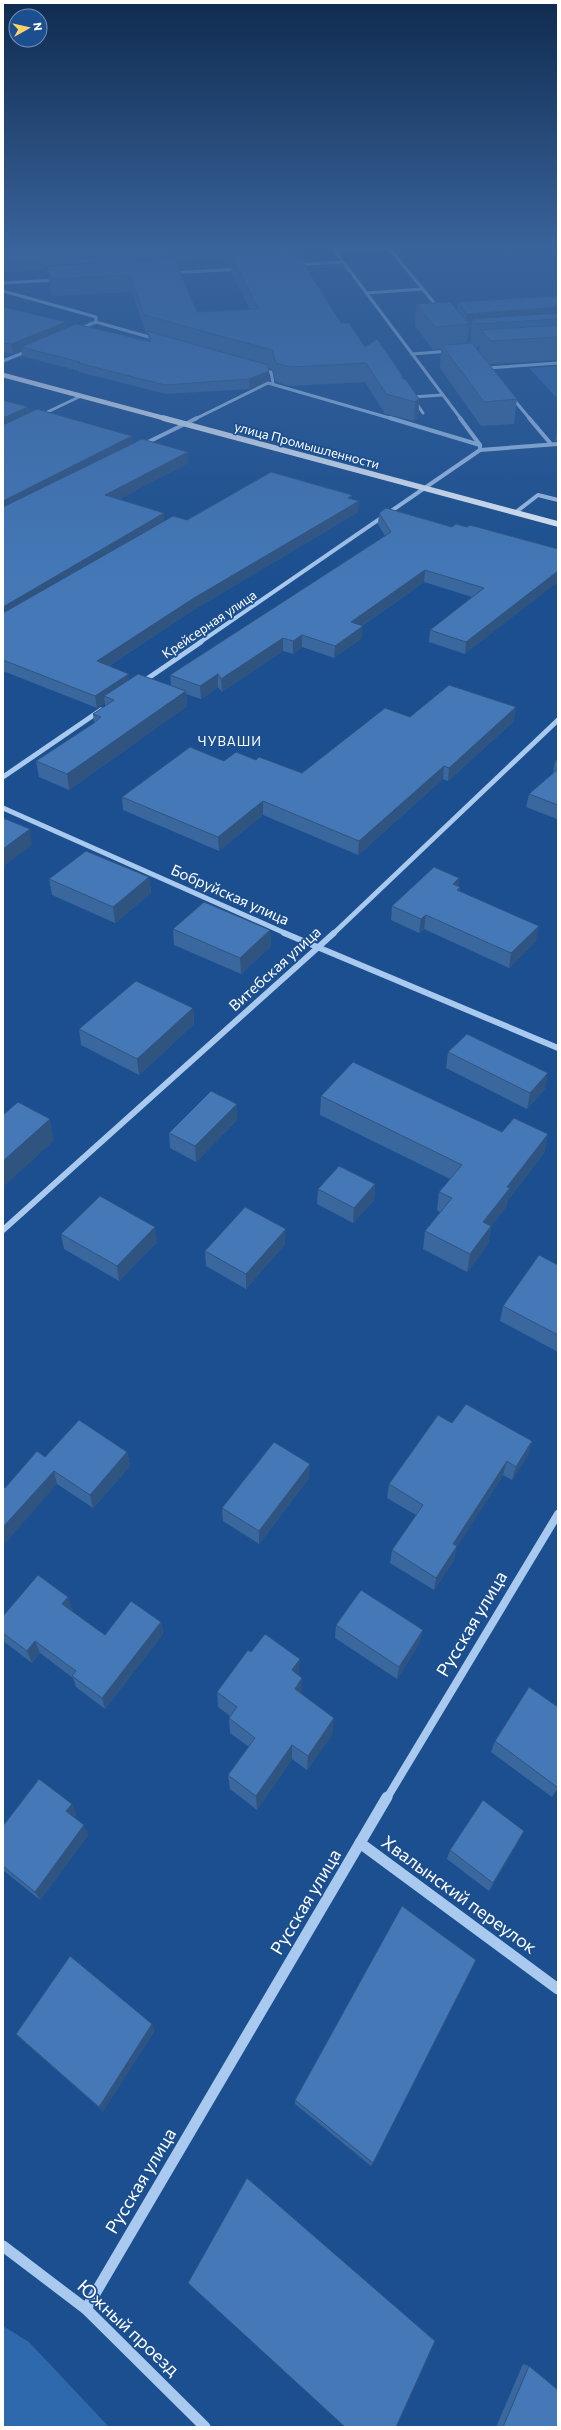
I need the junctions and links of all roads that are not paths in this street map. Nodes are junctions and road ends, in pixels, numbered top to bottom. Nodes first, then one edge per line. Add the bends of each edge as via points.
1 (415, 358) edge
2 (482, 362) edge
3 (558, 363) edge
4 (256, 368) edge
5 (487, 368) junction
6 (492, 373) edge
7 (3, 375) edge
8 (273, 383) junction
9 (507, 391) edge
10 (442, 395) junction
11 (81, 396) junction
12 (408, 396) edge
13 (412, 397) junction
14 (423, 413) dead end
15 (31, 420) edge
16 (184, 424) junction
17 (551, 444) junction
18 (558, 444) edge
19 (135, 448) edge
20 (480, 448) junction
21 (426, 489) junction
22 (558, 500) edge
23 (516, 512) junction
24 (558, 524) edge
25 (133, 688) edge
26 (107, 706) edge
27 (558, 720) edge
28 (3, 777) edge
29 (3, 808) edge
30 (318, 948) junction
31 (558, 1048) edge
32 (3, 1230) edge
33 (558, 1514) edge
34 (360, 1843) junction
35 (558, 1989) edge
36 (3, 2246) edge
37 (86, 2309) junction
38 (205, 2427) edge

1 - 10 street
2 - 5 street
3 - 5 street
4 - 8 street via 271,372
5 - 6 street
7 - 11 main road, улица Промышленности
8 - 16 street
8 - 20 street
9 - 17 street
10 - 13 street
10 - 20 street
11 - 15 street
11 - 16 main road, улица Промышленности
12 - 13 street
13 - 14 street
16 - 19 street
16 - 21 main road, улица Промышленности
17 - 18 street
17 - 20 street
20 - 21 street, Крейсерная улица
21 - 23 main road, улица Промышленности
21 - 25 street, Крейсерная улица
22 - 23 street via 538,495
23 - 24 main road, улица Промышленности
26 - 28 street
27 - 30 street, Витебская улица
29 - 30 street, Бобруйская улица
30 - 31 street, Бобруйская улица
30 - 32 street, Витебская улица
33 - 34 street, Русская улица
34 - 35 street, Хвалынский переулок
34 - 37 street, Русская улица
36 - 37 street, Южный проезд
37 - 38 street, Южный проезд

